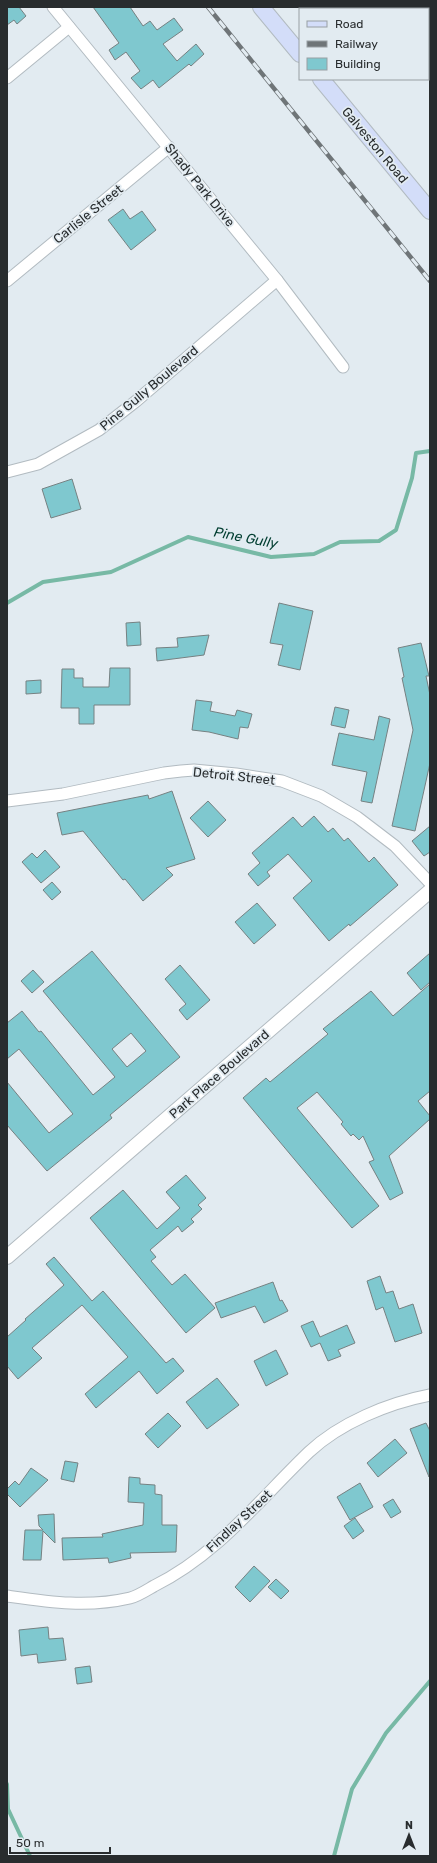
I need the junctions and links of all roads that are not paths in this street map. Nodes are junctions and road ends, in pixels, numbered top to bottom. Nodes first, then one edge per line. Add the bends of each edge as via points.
1 (53, 7) edge
2 (261, 7) edge
3 (69, 27) junction
4 (299, 53) edge
5 (7, 78) edge
6 (322, 80) edge
7 (169, 147) junction
8 (430, 211) edge
9 (277, 280) junction
10 (7, 281) edge
11 (343, 367) dead end
12 (7, 472) edge
13 (7, 801) edge
14 (430, 883) edge
15 (430, 891) edge
16 (7, 1257) edge
17 (430, 1395) edge
18 (7, 1596) edge

1 - 3 street, Shady Park Drive
2 - 4 main road
3 - 5 street
3 - 7 street, Shady Park Drive
6 - 8 main road, Galveston Road
7 - 9 street, Shady Park Drive
7 - 10 street, Carlisle Street
9 - 11 street, Shady Park Drive
9 - 12 street, Pine Gully Boulevard via 99,430 38,464
13 - 14 street, Detroit Street via 63,794 164,773 194,770 282,781 320,796 357,817 395,846
15 - 16 street, Park Place Boulevard
17 - 18 street, Findlay Street via 394,1404 333,1433 309,1452 221,1542 173,1577 132,1598 101,1603 69,1604

